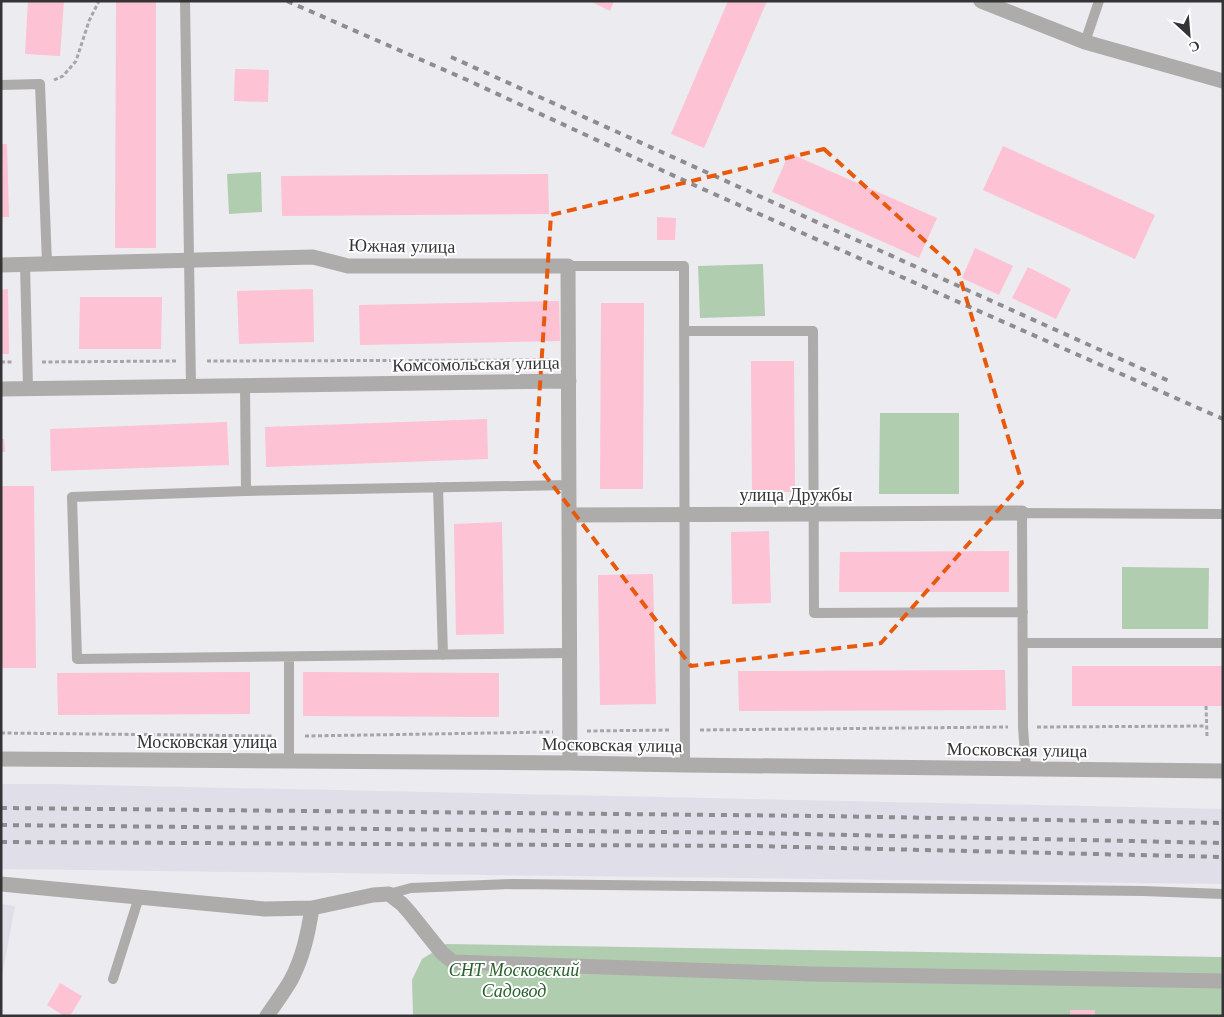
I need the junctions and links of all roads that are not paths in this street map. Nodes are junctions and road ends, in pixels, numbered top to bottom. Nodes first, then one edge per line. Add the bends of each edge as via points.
1 (185, 1) edge
2 (981, 1) edge
3 (1099, 1) edge
4 (999, 4) edge
5 (1085, 42) junction
6 (1223, 81) edge
7 (1, 86) edge
8 (189, 260) junction
9 (47, 263) junction
10 (25, 264) junction
11 (1, 265) edge
12 (568, 266) junction
13 (684, 331) junction
14 (569, 381) junction
15 (191, 386) junction
16 (245, 386) junction
17 (28, 388) junction
18 (1, 389) edge
19 (569, 484) junction
20 (438, 487) junction
21 (246, 491) junction
22 (1022, 513) junction
23 (684, 514) junction
24 (814, 514) junction
25 (1223, 514) edge
26 (569, 515) junction
27 (1023, 612) junction
28 (1023, 643) junction
29 (1223, 643) edge
30 (570, 653) junction
31 (443, 655) junction
32 (288, 657) junction
33 (1, 759) edge
34 (289, 761) junction
35 (570, 763) junction
36 (685, 765) junction
37 (1026, 768) junction
38 (1223, 770) edge
39 (1, 884) edge
40 (389, 894) junction
41 (1223, 894) edge
42 (139, 896) junction
43 (312, 908) junction
44 (113, 979) dead end
45 (1223, 981) edge
46 (266, 1016) edge

1 - 8 lane
2 - 4 street
3 - 5 lane
4 - 5 street
5 - 6 street
7 - 9 lane via 40,84
8 - 9 street, Южная улица
8 - 12 street, Южная улица via 313,257 348,266
8 - 15 lane
9 - 10 street, Южная улица
10 - 11 street, Южная улица
10 - 17 lane
12 - 13 lane via 684,266
12 - 14 street
13 - 23 lane
13 - 24 lane via 813,331
14 - 16 street, Комсомольская улица
14 - 19 street, Комсомольская улица
15 - 16 street, Комсомольская улица
15 - 17 street, Комсомольская улица
16 - 21 lane
17 - 18 street, Комсомольская улица
19 - 20 lane
19 - 26 street, Комсомольская улица
20 - 21 lane
20 - 31 lane
21 - 32 lane via 72,496 77,659
22 - 24 street, улица Дружбы
22 - 25 lane
22 - 27 lane
23 - 24 street, улица Дружбы
23 - 26 street, улица Дружбы
23 - 36 lane
24 - 27 lane via 814,614
26 - 30 street, Комсомольская улица
27 - 28 lane
28 - 29 lane
28 - 37 lane
30 - 31 lane
30 - 35 street, Комсомольская улица
31 - 32 lane
32 - 34 lane
33 - 34 street, Московская улица
34 - 35 street, Московская улица
35 - 36 street, Московская улица
36 - 37 street, Московская улица
37 - 38 street, Московская улица
39 - 42 street
40 - 41 lane via 411,888 513,884
40 - 43 street
40 - 45 street via 410,912 442,954 453,962 821,974
42 - 43 street via 265,909
42 - 44 lane
43 - 46 street via 303,953

